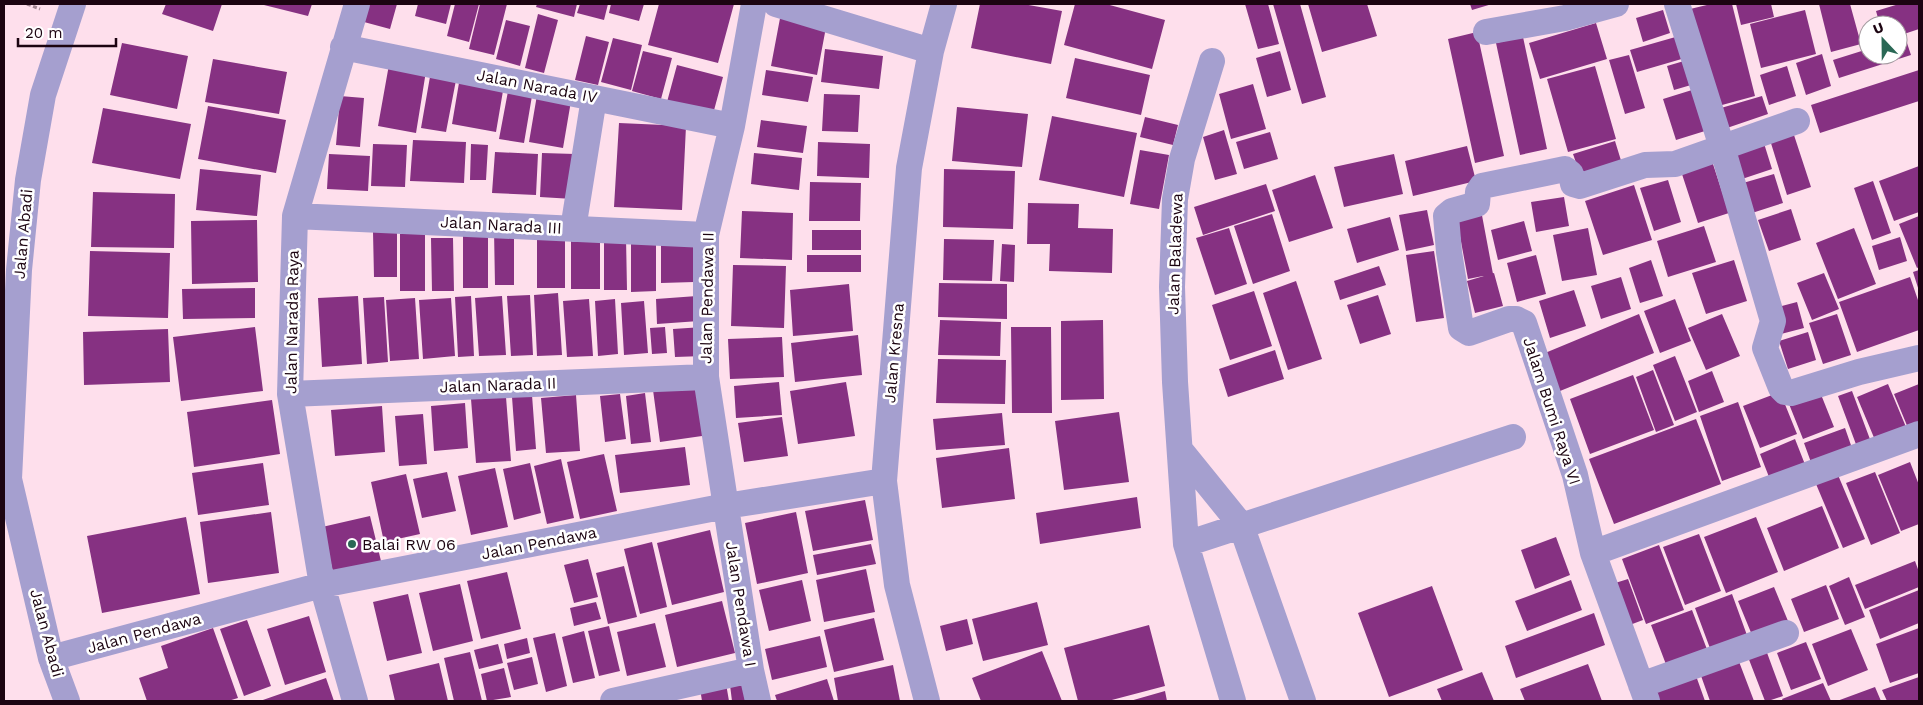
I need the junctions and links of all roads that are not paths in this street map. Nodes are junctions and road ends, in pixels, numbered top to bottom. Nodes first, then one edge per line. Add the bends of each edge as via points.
1 (73, 4) edge
2 (357, 4) edge
3 (754, 4) edge
4 (776, 4) edge
5 (944, 4) edge
6 (1616, 4) edge
7 (1676, 4) edge
8 (1486, 32) dead end
9 (343, 47) junction
10 (931, 51) junction
11 (1212, 61) dead end
12 (594, 98) junction
13 (1797, 121) dead end
14 (732, 126) junction
15 (1722, 147) junction
16 (295, 216) junction
17 (573, 229) junction
18 (706, 235) junction
19 (1919, 358) edge
20 (706, 377) junction
21 (290, 394) junction
22 (1919, 434) edge
23 (1513, 437) dead end
24 (1182, 451) junction
25 (6, 479) edge
26 (884, 481) junction
27 (726, 506) junction
28 (1241, 526) junction
29 (1186, 544) junction
30 (1593, 553) junction
31 (322, 585) junction
32 (1786, 633) dead end
33 (51, 658) junction
34 (751, 670) junction
35 (1644, 693) edge
36 (67, 701) edge
37 (355, 701) edge
38 (613, 701) edge
39 (758, 701) edge
40 (928, 701) edge
41 (1233, 701) edge
42 (1303, 701) edge

1 - 25 street, Jalan Abadi via 43,96 28,180
2 - 9 street, Jalan Narada Raya
3 - 14 street, Jalan Pendawa II
4 - 10 street
5 - 10 street, Jalan Kresna
6 - 8 street via 1565,18
7 - 15 street
9 - 12 street, Jalan Narada IV
9 - 16 street, Jalan Narada Raya
10 - 26 street, Jalan Kresna via 909,168
11 - 24 street, Jalan Baladewa via 1182,159 1175,199 1172,287 1175,382
12 - 14 street, Jalan Narada IV
12 - 17 street
13 - 15 street
14 - 18 street, Jalan Pendawa II
15 - 19 street via 1773,321 1765,348 1785,392
15 - 30 street, Jalam Bumi Raya VI via 1675,164 1645,165 1580,186 1573,184 1569,170 1565,169 1482,186 1478,192 1478,204 1452,211 1446,216 1463,330 1474,332 1516,318 1524,323 1575,475
16 - 17 street, Jalan Narada III
16 - 21 street, Jalan Narada Raya
17 - 18 street, Jalan Narada III
18 - 20 street, Jalan Pendawa II
20 - 21 street, Jalan Narada II
20 - 27 street, Jalan Pendawa II
21 - 31 street, Jalan Narada Raya
22 - 30 street
23 - 28 street
24 - 28 street
24 - 29 street, Jalan Baladewa
25 - 33 street, Jalan Abadi
26 - 27 street, Jalan Pendawa
26 - 40 street, Jalan Kresna via 897,585
27 - 31 street, Jalan Pendawa
27 - 34 street, Jalan Pendawa I
28 - 29 street
28 - 42 street
29 - 41 street, Jalan Baladewa
30 - 35 street, Jalam Bumi Raya VI
31 - 33 street, Jalan Pendawa
31 - 37 street, Jalan Narada Raya
32 - 35 street
33 - 36 street, Jalan Abadi
34 - 38 street
34 - 39 street, Jalan Pendawa I

